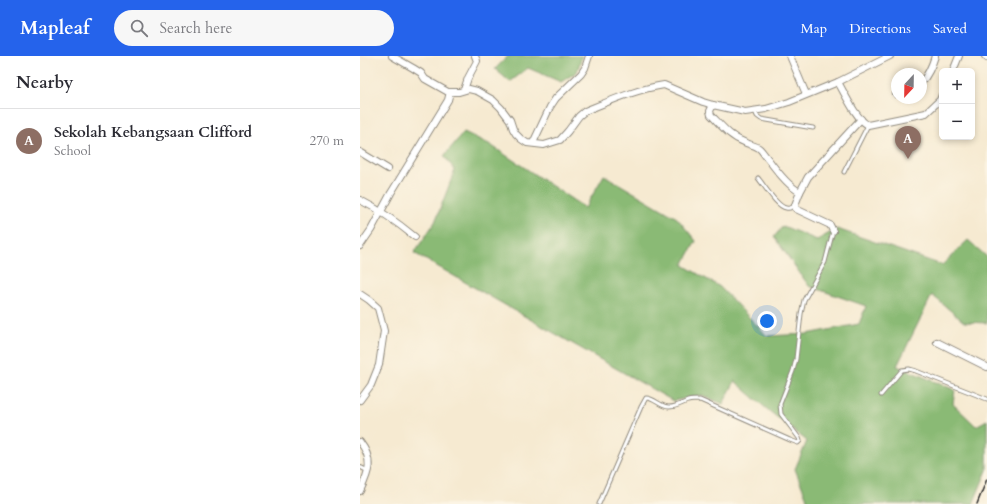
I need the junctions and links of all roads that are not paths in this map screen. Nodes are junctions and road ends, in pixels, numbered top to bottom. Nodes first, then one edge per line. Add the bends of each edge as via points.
1 (392, 56) edge
2 (475, 56) edge
3 (589, 56) edge
4 (790, 56) edge
5 (890, 56) edge
6 (935, 56) edge
7 (959, 56) edge
8 (954, 68) edge
9 (927, 75) edge
10 (838, 82) junction
11 (464, 90) junction
12 (450, 92) junction
13 (806, 94) junction
14 (939, 101) edge
15 (713, 105) junction
16 (755, 111) junction
17 (861, 119) junction
18 (868, 125) junction
19 (813, 128) dead end
20 (532, 143) junction
21 (360, 152) edge
22 (388, 169) dead end
23 (844, 172) dead end
24 (758, 178) dead end
25 (800, 192) junction
26 (360, 200) edge
27 (795, 205) junction
28 (381, 212) junction
29 (833, 231) joint
30 (415, 237) dead end
31 (360, 246) edge
32 (360, 294) edge
33 (937, 342) dead end
34 (987, 367) edge
35 (882, 395) dead end
36 (987, 399) edge
37 (360, 400) edge
38 (360, 442) edge
39 (360, 467) edge
40 (368, 471) junction
41 (360, 491) edge
42 (598, 504) edge

1 - 12 street via 413,68 425,79
2 - 11 street via 477,61
3 - 20 street via 581,74 556,98
4 - 13 street
5 - 10 street
6 - 9 street
7 - 8 street
10 - 13 street
10 - 17 street
11 - 12 street
11 - 20 street via 476,91 493,100 510,120 516,134 527,143
12 - 28 street via 448,100
13 - 16 street via 789,102
14 - 18 street via 926,113
15 - 16 street via 745,112
15 - 20 street via 664,85 638,91 585,111 560,140 544,145
15 - 25 street via 711,114 729,134 762,150 789,184
16 - 19 lane via 761,119
17 - 18 street
17 - 25 street via 808,177
18 - 23 lane
21 - 22 street
24 - 27 lane via 782,206 790,208
25 - 27 street
26 - 28 street
27 - 29 street via 796,209 830,225
28 - 30 street
28 - 31 street
29 - 42 lane via 825,262 804,300 796,359 780,404 781,414 800,441 798,443 700,400 687,401 671,407 646,398
32 - 37 street via 378,308 384,331 379,365 371,384
33 - 34 street
35 - 36 lane via 902,370 909,369
38 - 40 street via 369,461
39 - 40 lane
40 - 41 street

